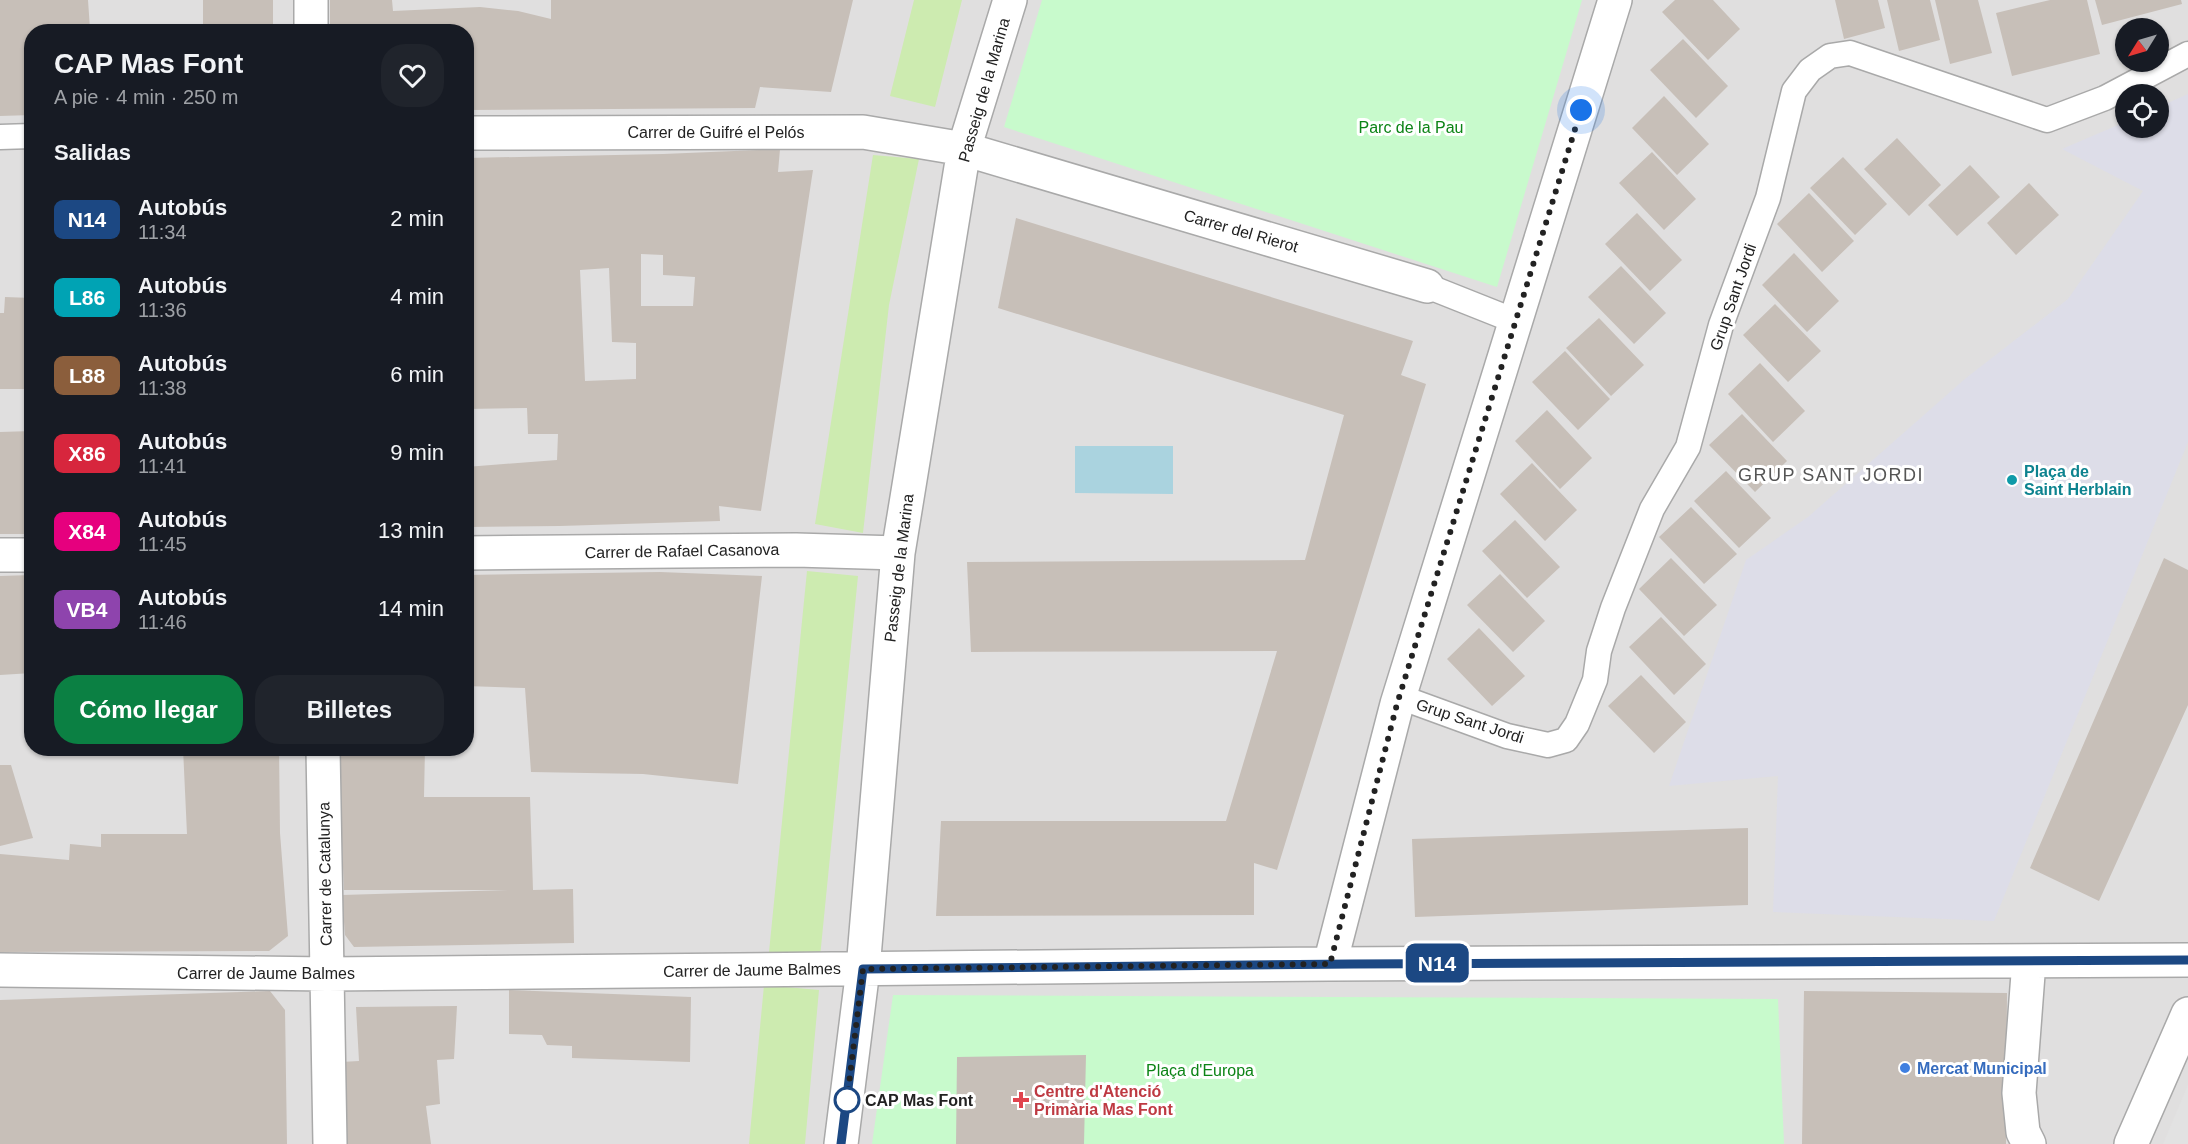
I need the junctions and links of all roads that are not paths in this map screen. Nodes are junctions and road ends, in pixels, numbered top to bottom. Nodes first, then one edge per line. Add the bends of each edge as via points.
1 (311, 0) edge
2 (1010, 0) edge
3 (1615, 0) edge
4 (311, 24) edge
5 (2188, 54) edge
6 (474, 133) edge
7 (24, 136) edge
8 (0, 137) edge
9 (964, 149) junction
10 (1427, 286) joint
11 (1515, 321) junction
12 (474, 553) edge
13 (898, 553) junction
14 (0, 555) edge
15 (24, 555) edge
16 (1400, 698) junction
17 (323, 756) edge
18 (2188, 960) edge
19 (2029, 961) junction
20 (1330, 964) junction
21 (863, 969) junction
22 (0, 970) edge
23 (327, 974) junction
24 (2188, 1014) edge
25 (330, 1144) edge
26 (841, 1144) edge
27 (2029, 1144) edge
28 (2131, 1144) edge

1 - 4 street
2 - 9 street, Passeig de la Marina
3 - 11 street
5 - 16 street, Grup Sant Jordi via 2105,98 2047,120 1850,54 1830,56 1810,70 1794,91 1768,198 1721,325 1688,447 1652,509 1599,651 1595,680 1577,724 1566,740 1548,745 1507,736
6 - 9 street, Carrer de Guifré el Pelós via 863,132
7 - 8 street
9 - 10 street, Carrer del Rierot
9 - 13 street, Passeig de la Marina
10 - 11 street, Carrer del Rierot
11 - 16 street
12 - 13 street, Carrer de Rafael Casanova
13 - 21 street, Passeig de la Marina
14 - 15 street
16 - 20 street
17 - 23 street, Carrer de Catalunya
18 - 19 street, Carrer de Jaume Balmes
19 - 20 street, Carrer de Jaume Balmes
19 - 27 street via 2019,1093 2023,1132
20 - 21 street, Carrer de Jaume Balmes
21 - 23 street, Carrer de Jaume Balmes
21 - 26 street, Passeig de la Marina
22 - 23 street, Carrer de Jaume Balmes
23 - 25 street, Carrer de Catalunya
24 - 28 street

